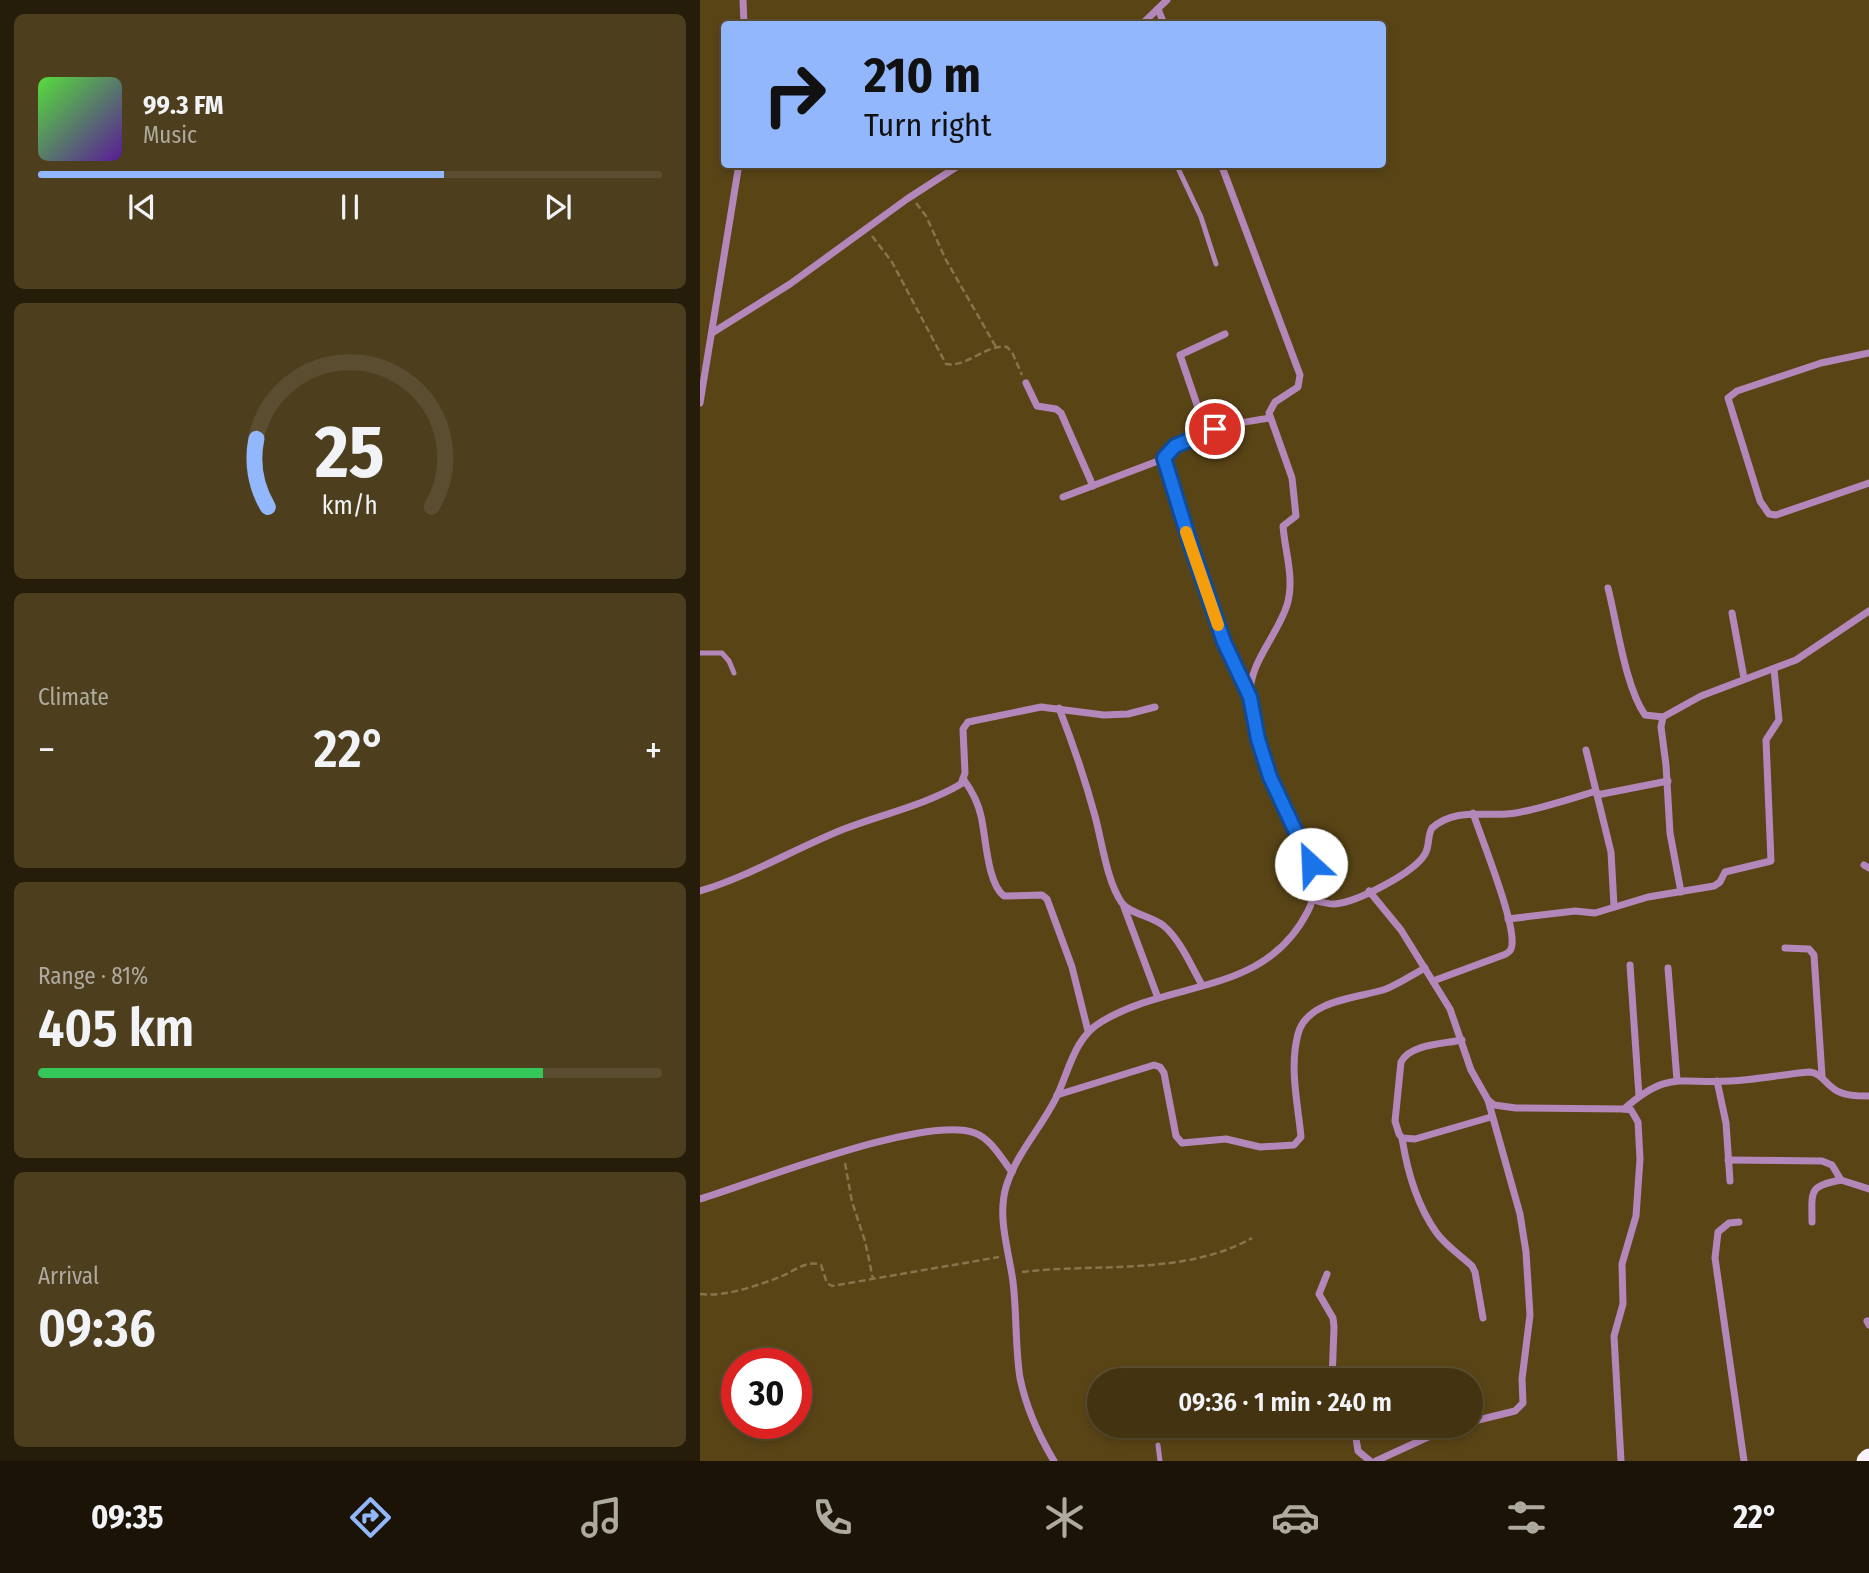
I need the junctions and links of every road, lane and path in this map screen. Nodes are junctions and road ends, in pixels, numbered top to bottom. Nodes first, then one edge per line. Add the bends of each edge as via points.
1 (743, 0) edge
2 (1167, 0) edge
3 (1158, 9) junction
4 (744, 21) edge
5 (1145, 21) edge
6 (1163, 21) edge
7 (738, 168) edge
8 (955, 168) edge
9 (1178, 168) edge
10 (1222, 168) edge
11 (907, 199) junction
12 (862, 231) junction
13 (1216, 264) dead end
14 (712, 333) junction
15 (1225, 334) dead end
16 (996, 348) junction
17 (1869, 353) edge
18 (1026, 383) joint
19 (700, 403) edge
20 (1270, 418) junction
21 (1206, 431) junction
22 (1164, 458) junction
23 (1869, 483) edge
24 (1093, 486) junction
25 (1063, 497) dead end
26 (1608, 588) dead end
27 (1869, 611) edge
28 (1732, 613) dead end
29 (700, 653) edge
30 (1774, 669) junction
31 (734, 673) dead end
32 (1744, 678) junction
33 (1250, 697) junction
34 (1156, 707) dead end
35 (1059, 709) junction
36 (1663, 717) junction
37 (1586, 750) dead end
38 (964, 780) junction
39 (1668, 781) junction
40 (1596, 793) junction
41 (1473, 813) junction
42 (700, 891) edge
43 (1369, 891) junction
44 (1681, 892) junction
45 (1313, 900) junction
46 (1124, 905) junction
47 (1614, 906) junction
48 (1508, 919) junction
49 (1785, 948) dead end
50 (1630, 965) dead end
51 (1425, 968) junction
52 (1668, 968) dead end
53 (1433, 981) junction
54 (1202, 985) junction
55 (1158, 998) junction
56 (1088, 1031) junction
57 (1462, 1040) junction
58 (1822, 1076) junction
59 (1677, 1080) junction
60 (1717, 1081) junction
61 (1057, 1095) junction
62 (1639, 1096) junction
63 (1869, 1096) edge
64 (1488, 1100) junction
65 (1625, 1109) junction
66 (1491, 1117) junction
67 (1402, 1138) junction
68 (843, 1152) junction
69 (1728, 1160) junction
70 (1012, 1172) junction
71 (1841, 1180) junction
72 (1730, 1181) dead end
73 (1869, 1189) edge
74 (700, 1199) edge
75 (1739, 1222) dead end
76 (1812, 1222) dead end
77 (1252, 1238) dead end
78 (1009, 1256) junction
79 (1012, 1273) junction
80 (1326, 1274) dead end
81 (873, 1279) junction
82 (700, 1294) edge
83 (1483, 1318) dead end
84 (1332, 1368) edge
85 (1483, 1419) edge
86 (1356, 1438) edge
87 (1425, 1438) edge
88 (1158, 1445) dead end
89 (1054, 1461) edge
90 (1160, 1461) edge
91 (1373, 1461) edge
92 (1621, 1461) edge
93 (1744, 1461) edge

1 - 4 street
2 - 3 street
3 - 5 street
3 - 6 street
7 - 14 street
8 - 11 street
9 - 13 lane via 1201,216
10 - 20 street via 1300,375 1298,387 1275,402
11 - 12 street
11 - 16 path via 926,216
12 - 14 street
12 - 16 path via 878,242 892,261 946,364
14 - 19 street
15 - 21 street via 1180,355
16 - 18 path via 1007,347 1012,352
17 - 23 street via 1821,363 1728,398 1760,500 1769,514
18 - 24 street via 1037,406 1061,413
20 - 21 street
20 - 33 street via 1292,478 1296,516 1283,527 1291,576 1287,605 1253,672
21 - 22 street via 1171,449
22 - 24 street
22 - 33 street via 1224,642
24 - 25 street
26 - 36 street via 1639,704 1645,715
27 - 30 street via 1807,653
28 - 32 street
29 - 31 lane via 722,653
30 - 32 street
30 - 44 street via 1779,720 1766,740 1771,861 1725,872 1714,886
32 - 36 street
33 - 45 street via 1270,777 1311,864
34 - 35 street via 1104,715
35 - 38 street via 1024,709 968,722 962,729
35 - 46 street via 1111,877
36 - 39 street
37 - 40 street
38 - 42 street via 941,794
38 - 56 street via 977,802 1000,893 1047,899 1072,967
39 - 40 street
39 - 44 street via 1670,833
40 - 41 street via 1518,812
40 - 47 street via 1611,852
41 - 43 street via 1438,822 1429,833 1428,848 1420,861
41 - 48 street
43 - 45 street via 1332,904
43 - 51 street via 1391,914
44 - 47 street
45 - 54 street via 1295,932 1274,956 1246,972
46 - 54 street via 1166,928
46 - 55 street
47 - 48 street via 1595,913
48 - 53 street via 1512,945 1506,954
49 - 58 street via 1809,949 1814,955
50 - 62 street
51 - 53 street
51 - 61 street via 1384,989 1337,1000 1301,1026 1294,1077 1301,1138 1294,1145 1261,1147 1226,1139 1182,1143 1176,1136 1164,1073 1154,1065
52 - 59 street
53 - 57 street
54 - 55 street
55 - 56 street
56 - 61 street
57 - 64 street via 1476,1082
57 - 67 street via 1404,1056 1395,1121
58 - 60 street via 1810,1072
58 - 63 street via 1839,1092
59 - 60 street
59 - 62 street
60 - 69 street
61 - 70 street
62 - 65 street
64 - 65 street via 1516,1108
64 - 66 street
65 - 92 street via 1636,1115 1640,1143 1636,1216 1622,1264 1625,1295 1614,1336
66 - 67 street via 1415,1139
66 - 85 street via 1520,1214 1530,1315 1523,1402 1515,1411
67 - 83 street via 1414,1186 1430,1223 1475,1272
68 - 70 street via 909,1135 956,1130 976,1133
68 - 74 street
68 - 81 path
69 - 71 street via 1822,1161 1832,1165
69 - 72 street
70 - 78 street via 1003,1205
71 - 73 street
71 - 76 street via 1821,1184 1812,1192
75 - 93 street via 1718,1232 1715,1258
77 - 79 path via 1217,1254 1161,1264
78 - 79 street
78 - 81 path
79 - 89 street via 1021,1379 1032,1418
80 - 84 street via 1319,1294 1333,1318
81 - 82 path via 829,1285 821,1265 815,1263 737,1290
86 - 91 street via 1358,1451
87 - 91 street
88 - 90 lane

